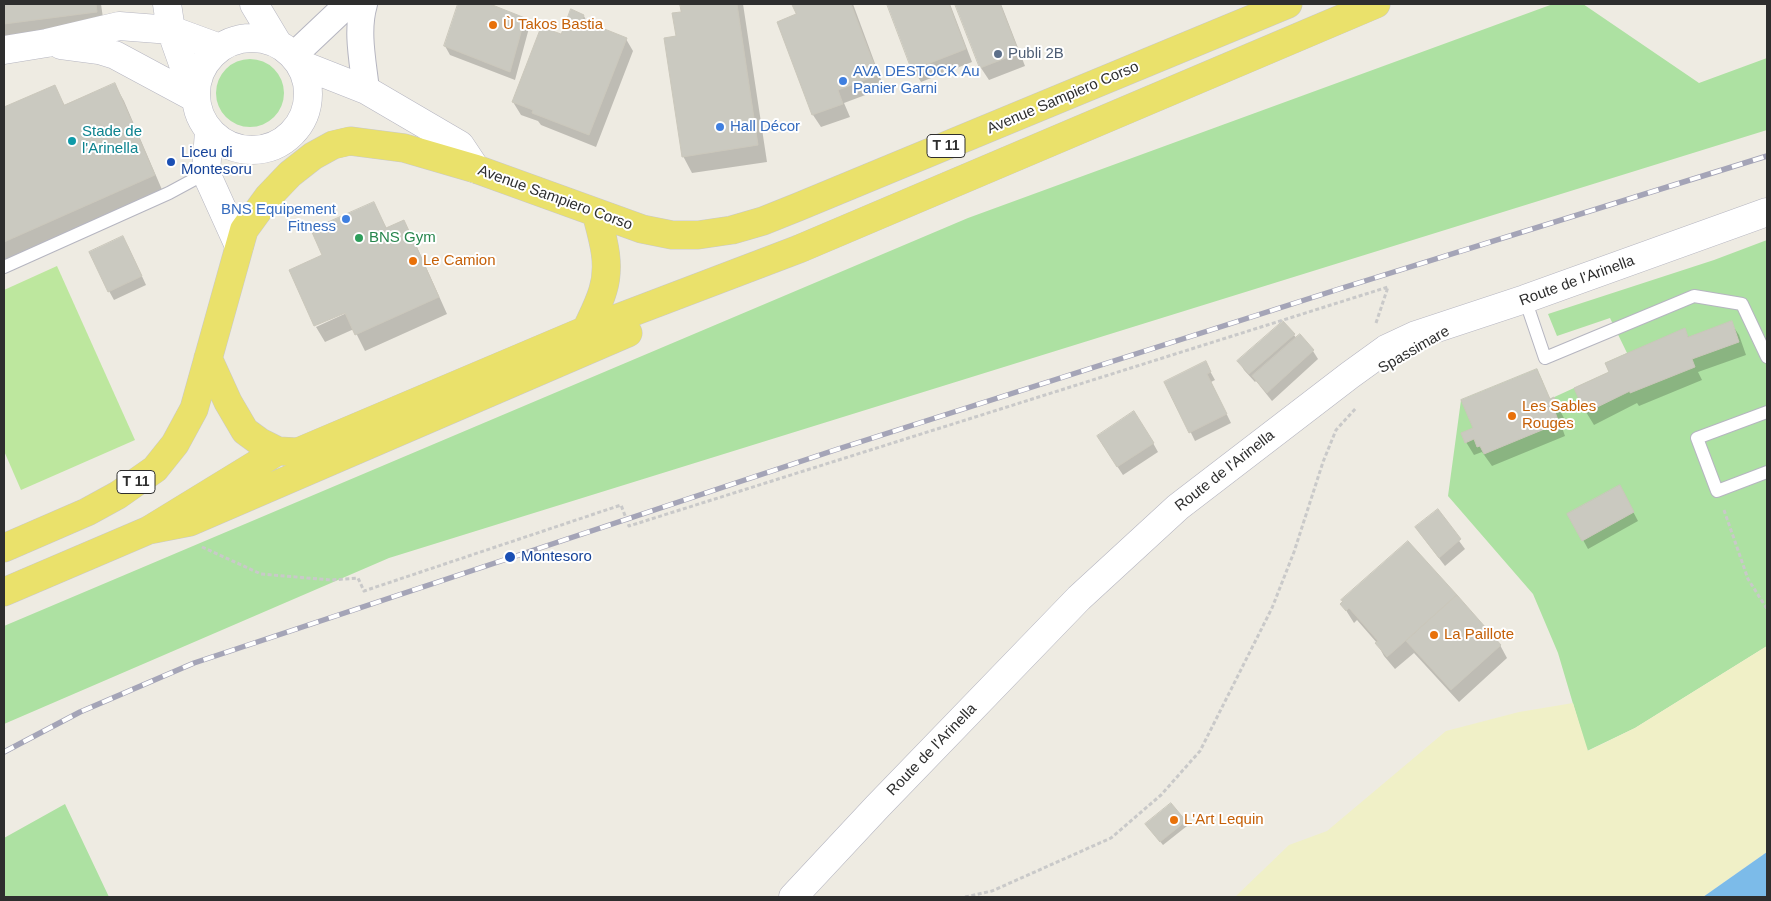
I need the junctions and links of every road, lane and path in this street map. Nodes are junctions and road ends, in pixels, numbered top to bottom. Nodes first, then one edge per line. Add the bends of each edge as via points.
1 (166, 4) edge
2 (254, 4) edge
3 (348, 4) edge
4 (364, 4) edge
5 (1288, 4) edge
6 (1376, 4) edge
7 (171, 30) junction
8 (48, 43) junction
9 (220, 48) junction
10 (4, 50) edge
11 (290, 55) junction
12 (366, 90) junction
13 (195, 98) junction
14 (209, 131) junction
15 (476, 170) junction
16 (206, 173) junction
17 (1767, 212) edge
18 (596, 213) junction
19 (238, 246) junction
20 (799, 249) junction
21 (4, 267) edge
22 (1524, 300) junction
23 (1374, 329) dead end
24 (586, 330) junction
25 (1767, 357) edge
26 (208, 358) junction
27 (1363, 401) dead end
28 (1767, 412) edge
29 (278, 451) junction
30 (1767, 472) edge
31 (1717, 491) junction
32 (149, 530) junction
33 (200, 547) dead end
34 (4, 548) edge
35 (4, 592) edge
36 (1767, 608) edge
37 (793, 897) edge
38 (965, 897) edge

1 - 7 street
2 - 11 street
3 - 11 street
4 - 12 street via 361,46
5 - 18 main road, Avenue Sampiero Corso / T 11 via 763,221 732,230 672,235 642,229
6 - 20 main road, T 11
7 - 8 street via 119,26
7 - 9 street
7 - 13 street
8 - 10 street
8 - 13 street via 115,55
9 - 11 street via 233,41 264,39
9 - 13 street via 200,70
11 - 12 street
11 - 14 street via 306,79 308,94 301,124 291,135 264,150 249,151 220,141
12 - 15 street via 460,145
13 - 14 street via 196,108
14 - 16 street
15 - 18 main road, Avenue Sampiero Corso
15 - 19 main road, Avenue Sampiero Corso via 404,148 350,142 333,145 290,174 268,197 244,230
16 - 19 street
16 - 21 lane via 169,193
17 - 22 street, Route de l'Arinella
18 - 24 main road via 605,246 606,275
19 - 26 main road, Avenue Sampiero Corso
20 - 24 main road, T 11
20 - 32 main road via 770,272 752,280 190,522
22 - 25 lane via 1545,358 1694,296 1742,304
22 - 37 street, Route de l'Arinella via 1416,335 1386,350 1178,507 1078,598
23 - 33 path via 1388,287 629,526 621,505 364,591 358,578 331,580 260,574
24 - 29 main road via 298,452
26 - 29 main road via 228,402 246,431
26 - 34 main road, Avenue Sampiero Corso / T 11 via 194,409 175,444 155,469 86,512
27 - 38 path via 1336,430 1272,608 1200,751 1161,795 1111,838 992,891
28 - 31 lane via 1697,438
29 - 32 main road
30 - 31 lane
31 - 36 path via 1748,579
32 - 35 main road

